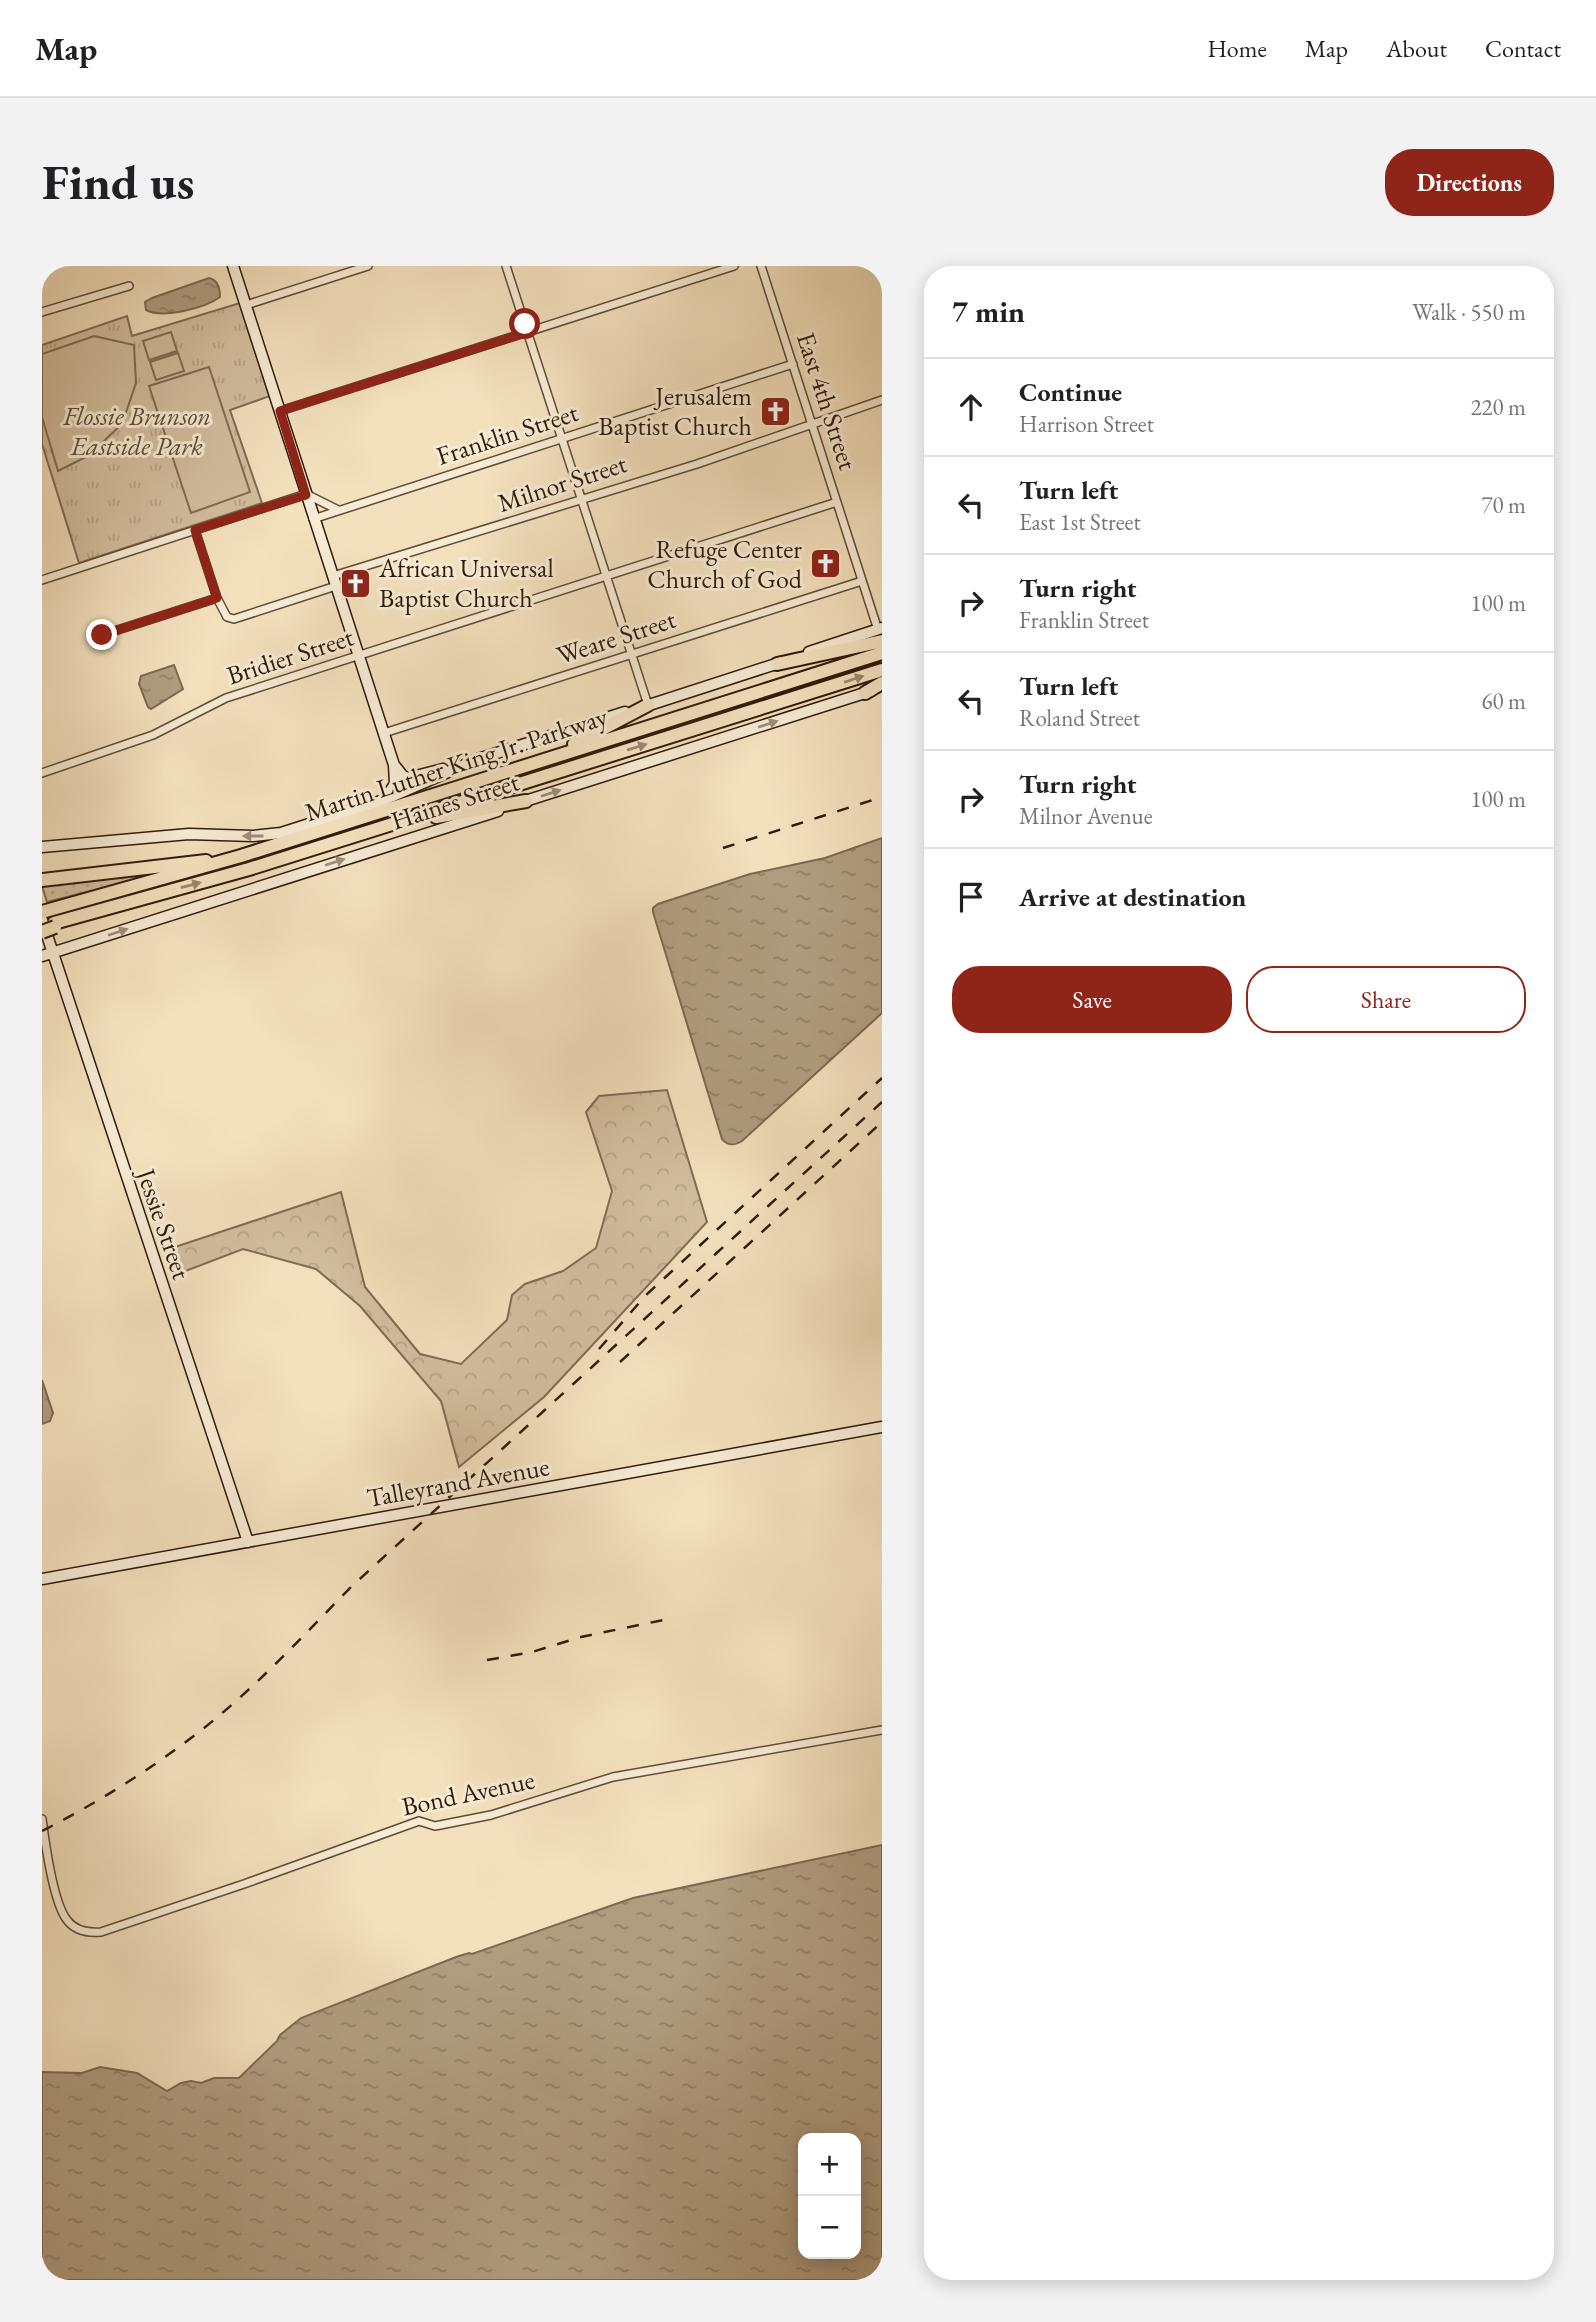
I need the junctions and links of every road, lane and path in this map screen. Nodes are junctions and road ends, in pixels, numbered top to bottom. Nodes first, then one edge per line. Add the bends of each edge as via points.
1 (233, 266) edge
2 (368, 266) edge
3 (506, 266) edge
4 (734, 266) edge
5 (761, 266) edge
6 (129, 286) dead end
7 (246, 305) junction
8 (42, 312) edge
9 (528, 332) junction
10 (793, 364) junction
11 (882, 400) edge
12 (280, 411) junction
13 (812, 424) junction
14 (562, 439) junction
15 (306, 495) junction
16 (582, 499) junction
17 (837, 502) junction
18 (338, 510) junction
19 (313, 519) junction
20 (195, 530) junction
21 (607, 575) junction
22 (42, 580) edge
23 (334, 581) junction
24 (862, 581) junction
25 (217, 598) junction
26 (881, 633) edge
27 (102, 635) dead end
28 (882, 653) edge
29 (359, 654) junction
30 (631, 654) junction
31 (777, 664) joint
32 (882, 670) edge
33 (882, 686) edge
34 (865, 694) joint
35 (648, 705) junction
36 (384, 733) junction
37 (478, 759) junction
38 (394, 765) junction
39 (520, 768) junction
40 (42, 773) edge
41 (384, 800) junction
42 (526, 801) junction
43 (384, 826) junction
44 (42, 847) edge
45 (241, 856) junction
46 (42, 880) edge
47 (47, 922) edge
48 (53, 953) junction
49 (42, 956) edge
50 (882, 1427) edge
51 (248, 1542) junction
52 (42, 1579) edge
53 (882, 1730) edge
54 (42, 1819) edge

1 - 7 street
2 - 7 street
3 - 9 street
4 - 9 street
5 - 10 street, East 4th Street
6 - 8 street
7 - 12 street
9 - 12 street
9 - 14 street
10 - 13 street, East 4th Street
10 - 14 street, Franklin Street
11 - 13 street, Milnor Street
12 - 15 street
13 - 16 street, Milnor Street
13 - 17 street, East 4th Street
14 - 16 street
14 - 18 street, Franklin Street
15 - 18 street
15 - 19 street
15 - 20 street
16 - 21 street
16 - 23 street, Milnor Street
17 - 21 street, Bridier Street
17 - 24 street, East 4th Street
18 - 19 street, Franklin Street
19 - 23 street
20 - 22 street
20 - 25 street
21 - 29 street, Bridier Street
21 - 30 street
23 - 25 street, Milnor Street via 234,618 224,614
23 - 29 street
24 - 26 street, East 4th Street
24 - 30 street, Weare Street
25 - 27 street
26 - 31 highway
28 - 39 highway, Martin Luther King Jr. Parkway
29 - 36 street
29 - 40 street, Bridier Street via 226,698 153,735
30 - 35 street
30 - 36 street, Weare Street
31 - 35 street, Haines Street
43 -> 32 highway, Martin Luther King Jr. Parkway
33 - 34 highway
42 -> 34 street, Haines Street
35 - 37 street, Haines Street
35 - 39 highway
36 - 38 street
37 - 38 street via 413,778 403,776
37 - 41 street, Haines Street
38 - 41 street via 395,784
39 - 45 highway, Martin Luther King Jr. Parkway
41 -> 44 street, Haines Street via 270,835 189,834
42 - 43 highway
48 -> 42 street, Haines Street
47 -> 43 highway, Martin Luther King Jr. Parkway via 249,869
45 - 46 highway
45 - 47 highway, Martin Luther King Jr. Parkway
47 - 48 street, Jessie Street
48 - 49 street, Haines Street
48 - 51 street, Jessie Street
50 - 51 street, Talleyrand Avenue
51 - 52 street, Talleyrand Avenue
53 - 54 street, Bond Avenue via 613,1777 491,1815 446,1824 419,1821 101,1932 84,1932 62,1912

